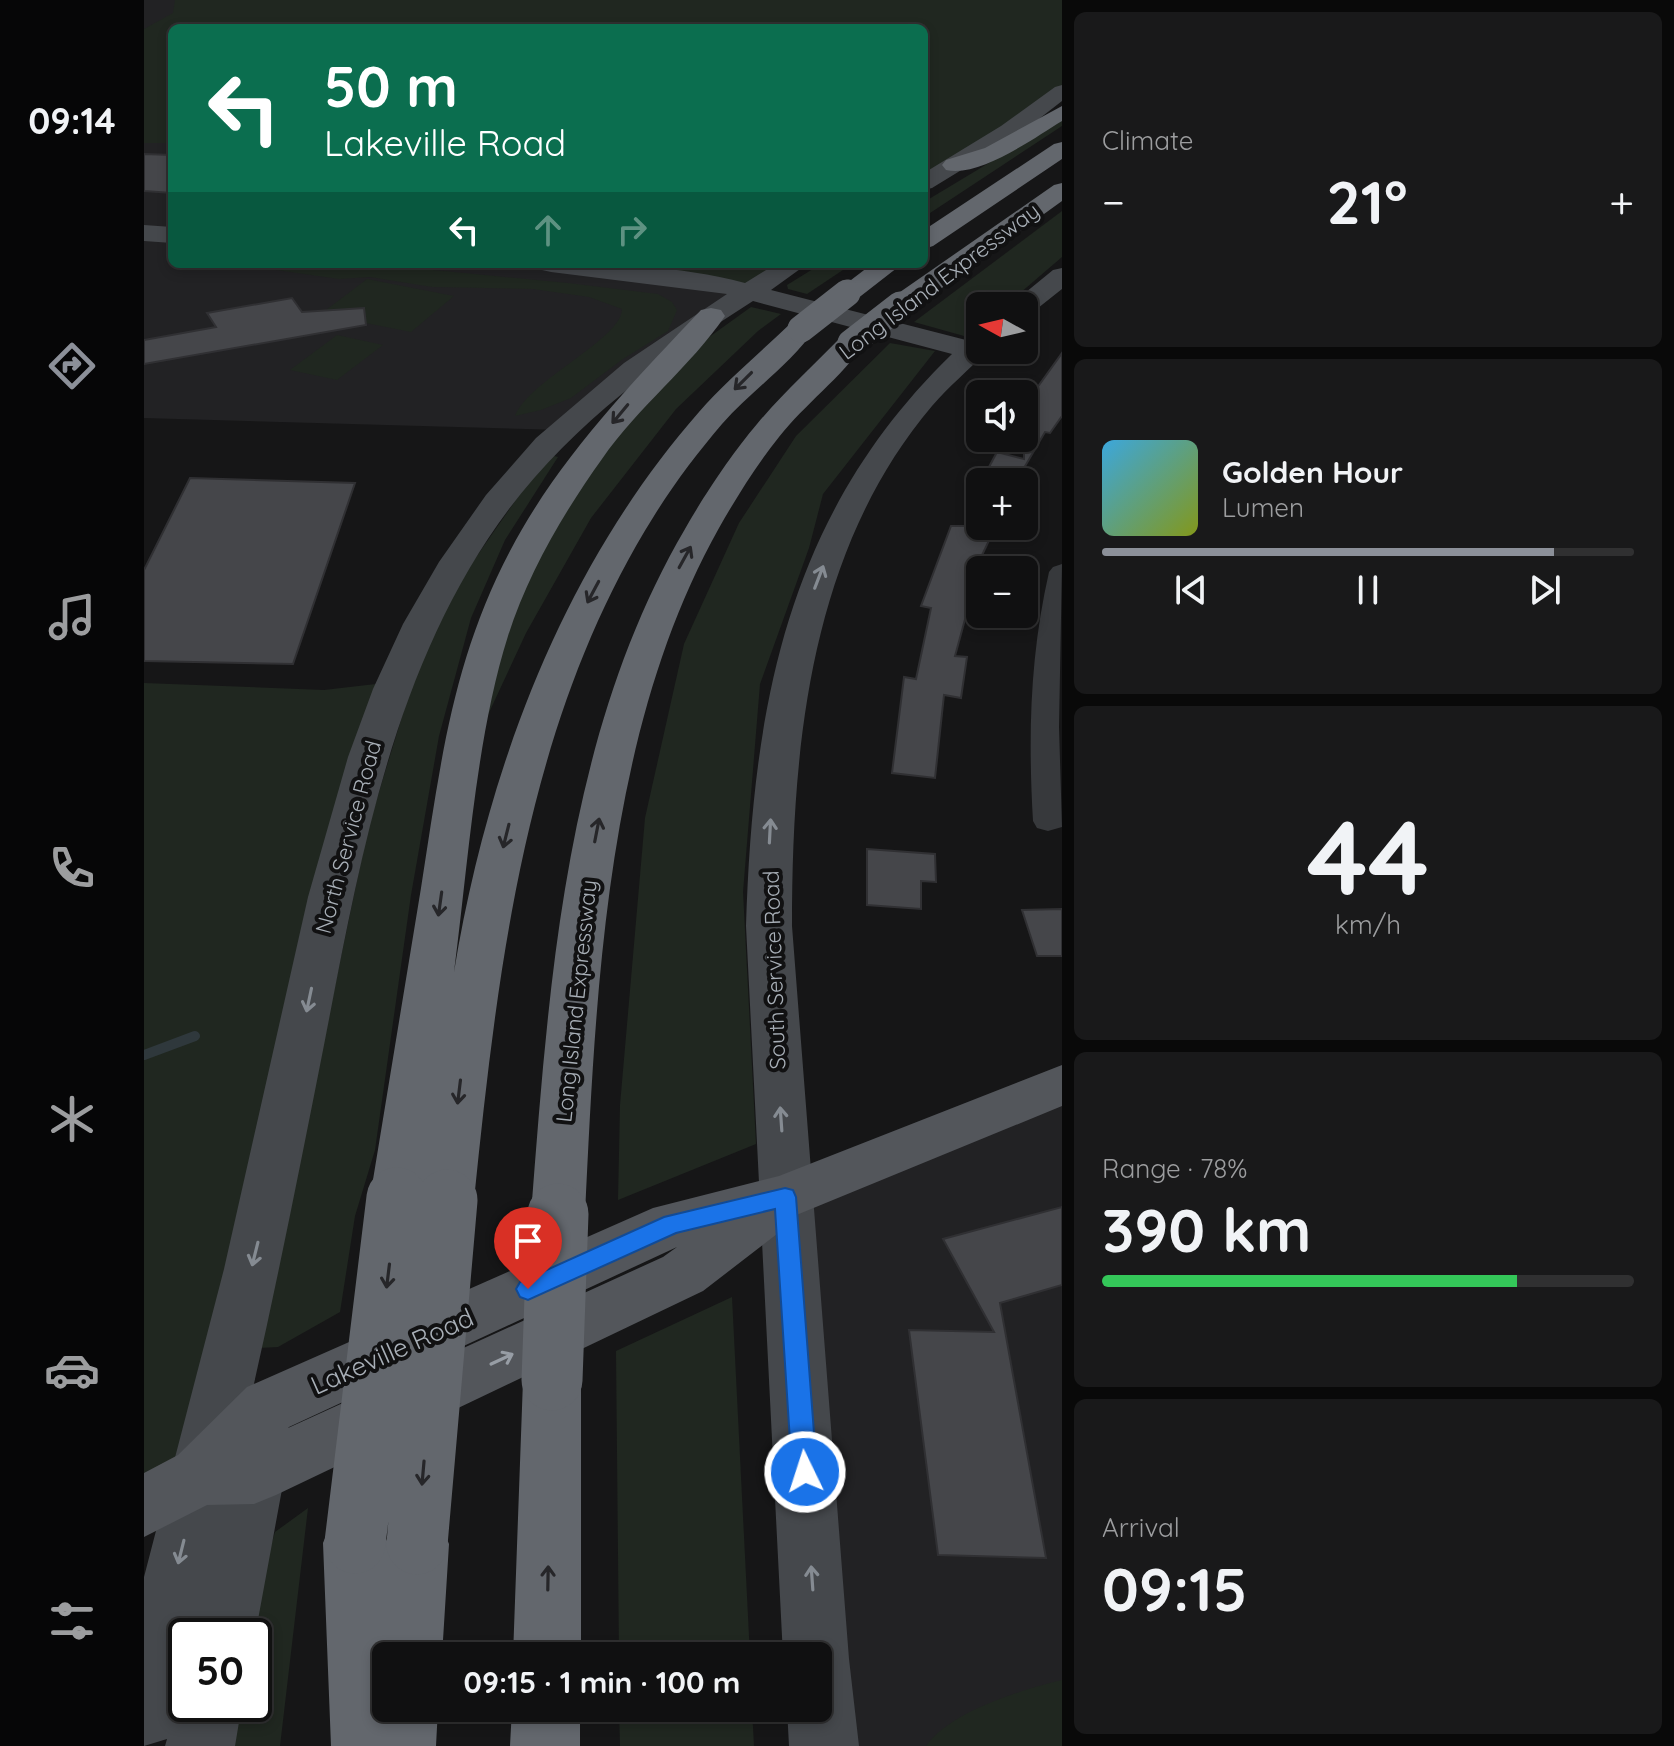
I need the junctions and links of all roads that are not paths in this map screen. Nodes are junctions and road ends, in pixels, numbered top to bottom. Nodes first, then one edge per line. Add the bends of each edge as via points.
1 (1062, 91) edge
2 (1062, 112) edge
3 (1062, 149) edge
4 (954, 165) junction
5 (928, 181) edge
6 (1062, 190) edge
7 (144, 233) edge
8 (168, 235) edge
9 (928, 238) edge
10 (590, 268) edge
11 (770, 268) edge
12 (788, 268) edge
13 (883, 268) edge
14 (629, 272) junction
15 (1062, 276) edge
16 (750, 292) junction
17 (1038, 294) edge
18 (711, 316) junction
19 (966, 344) edge
20 (966, 355) edge
21 (1062, 572) edge
22 (1062, 817) edge
23 (1062, 1085) edge
24 (785, 1197) junction
25 (422, 1199) junction
26 (227, 1475) junction
27 (144, 1507) edge
28 (386, 1543) junction
29 (223, 1618) edge
30 (405, 1642) edge
31 (547, 1642) edge
32 (816, 1642) edge
33 (144, 1714) edge
34 (205, 1722) edge
35 (403, 1722) edge
36 (546, 1722) edge
37 (822, 1722) edge
38 (200, 1746) edge
39 (366, 1746) edge
40 (401, 1746) edge
41 (545, 1746) edge
42 (824, 1746) edge

1 - 4 main road
2 - 4 highway via 993,153
3 - 9 highway, Long Island Expressway
4 - 5 main road
31 -> 6 highway, Long Island Expressway, bridge via 558,1214 578,942 604,794 638,668 679,569 728,484 784,412 851,343
7 - 8 main road
10 - 14 main road
11 - 14 main road via 719,275
12 - 16 main road, North Service Road
13 -> 25 highway, Long Island Expressway, bridge via 801,329 725,399 668,469 615,551 565,647 524,765 489,908 459,1089
14 - 16 main road
14 - 18 main road via 695,294
15 - 17 main road
16 - 18 main road, North Service Road
16 - 19 main road
18 -> 25 highway via 588,455 528,549 490,634 461,764
18 -> 26 main road, North Service Road via 623,378 535,459 441,584 393,682 335,868 261,1231
24 -> 20 main road, South Service Road via 769,883 774,776 788,683 818,579 858,493 891,439
21 - 22 street via 1043,711 1048,821
23 - 24 main road, Lakeville Road
26 -> 24 main road, Lakeville Road via 683,1274
24 - 26 main road, Lakeville Road via 672,1224 268,1407
32 -> 24 main road, South Service Road
25 -> 28 highway, Long Island Expressway, bridge
26 - 27 main road, Lakeville Road
26 - 29 main road
26 -> 33 main road
28 - 30 highway, Long Island Expressway
28 - 39 highway
34 - 38 main road
35 - 40 highway
36 - 41 highway
37 - 42 main road

